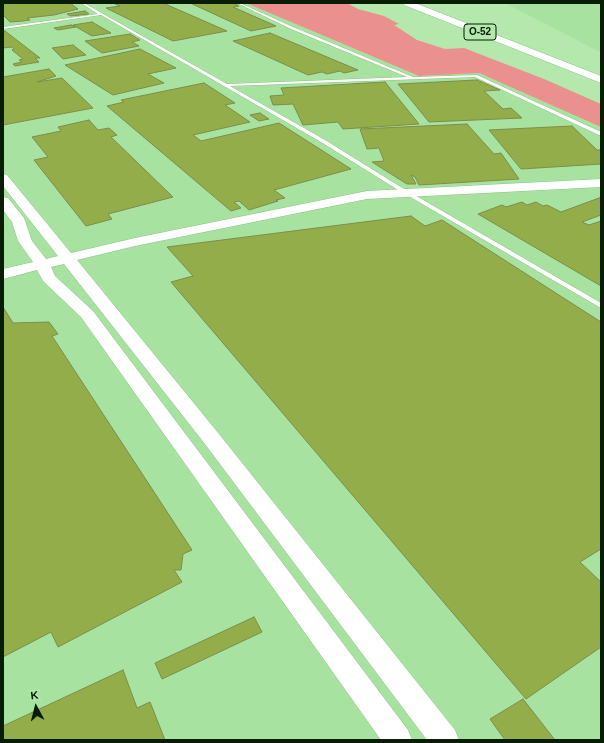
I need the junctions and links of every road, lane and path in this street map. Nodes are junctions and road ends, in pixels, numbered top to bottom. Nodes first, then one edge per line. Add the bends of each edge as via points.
1 (82, 3) edge
2 (238, 3) edge
3 (407, 3) edge
4 (432, 3) edge
5 (101, 14) junction
6 (479, 21) dead end
7 (3, 28) edge
8 (414, 78) junction
9 (601, 80) edge
10 (227, 86) junction
11 (601, 134) edge
12 (601, 176) edge
13 (3, 178) edge
14 (601, 183) edge
15 (397, 187) junction
16 (409, 194) junction
17 (3, 201) edge
18 (65, 253) junction
19 (37, 259) junction
20 (3, 262) edge
21 (3, 274) edge
22 (601, 306) edge
23 (398, 740) edge
24 (444, 740) edge

1 - 5 lane
2 - 8 lane
3 - 9 highway, O-52
4 - 6 highway, O-52
5 - 7 lane
5 - 10 lane
8 - 10 lane
8 - 11 lane via 476,76
10 - 15 lane
12 - 15 street
13 - 18 street
14 - 16 street
15 - 16 lane
15 - 18 street via 363,188 298,200
16 - 18 street via 367,195 135,242
16 - 22 lane
17 - 19 street via 19,221 25,241
18 - 19 street
18 - 24 street
19 - 20 street
19 - 21 street
19 - 23 street via 48,278 86,314

